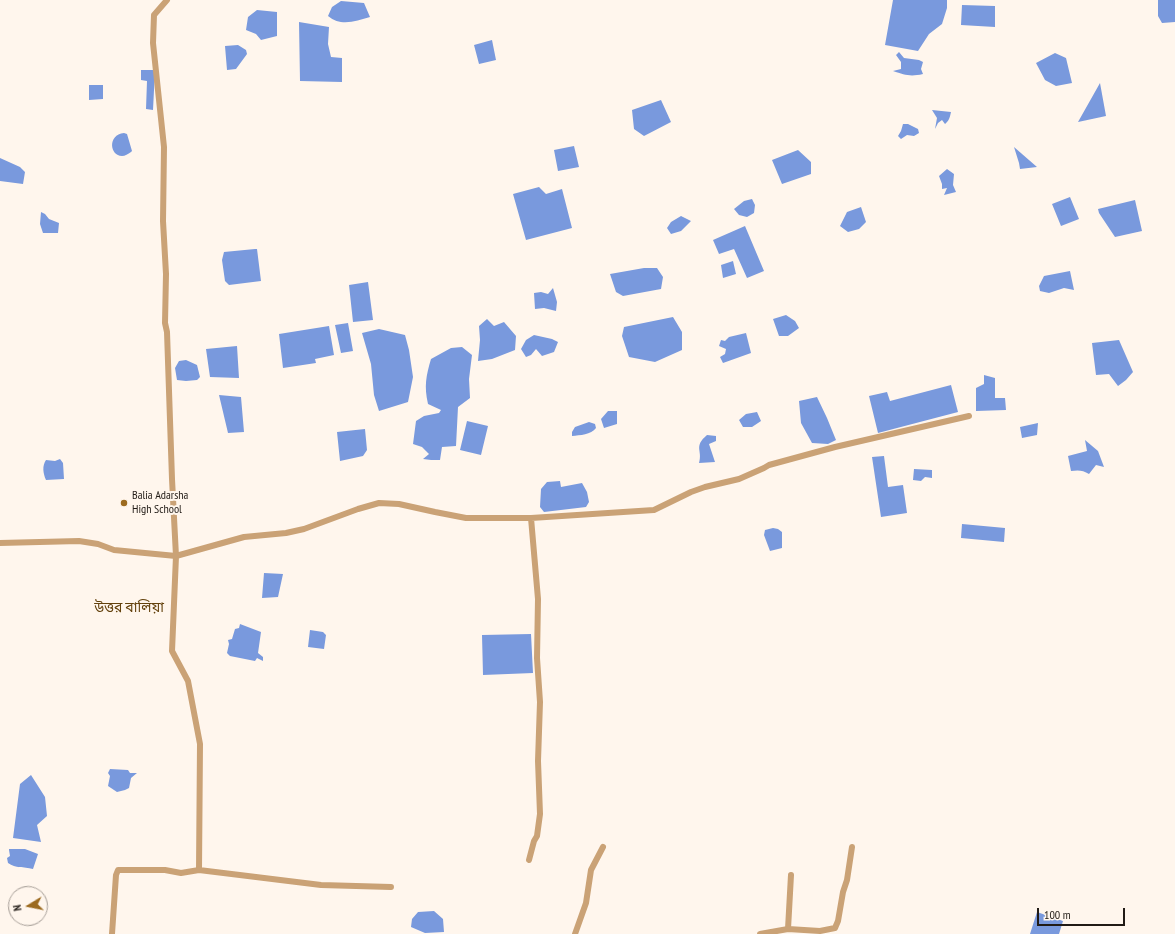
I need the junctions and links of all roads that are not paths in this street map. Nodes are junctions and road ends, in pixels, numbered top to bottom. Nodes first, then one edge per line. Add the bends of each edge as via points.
1 (167, 0) edge
2 (969, 416) dead end
3 (531, 518) junction
4 (0, 543) edge
5 (176, 556) junction
6 (603, 847) dead end
7 (852, 848) dead end
8 (529, 860) dead end
9 (199, 870) junction
10 (791, 875) dead end
11 (391, 887) dead end
12 (788, 929) junction
13 (112, 934) edge
14 (575, 934) edge
15 (760, 934) edge

1 - 5 street via 154,15 153,42 164,147 165,323
2 - 3 street via 769,465 739,479 691,492 654,510
3 - 5 street via 466,518 399,504 379,503 304,529 244,537
3 - 8 street via 538,599 540,814 537,836
4 - 5 street via 79,542 98,544 114,550
5 - 9 street via 172,651 188,682 201,751
6 - 14 street via 591,870 586,903
7 - 12 street via 835,928 820,931
9 - 11 street via 321,885
9 - 13 street via 181,873 165,870 118,870
10 - 12 street
12 - 15 street

